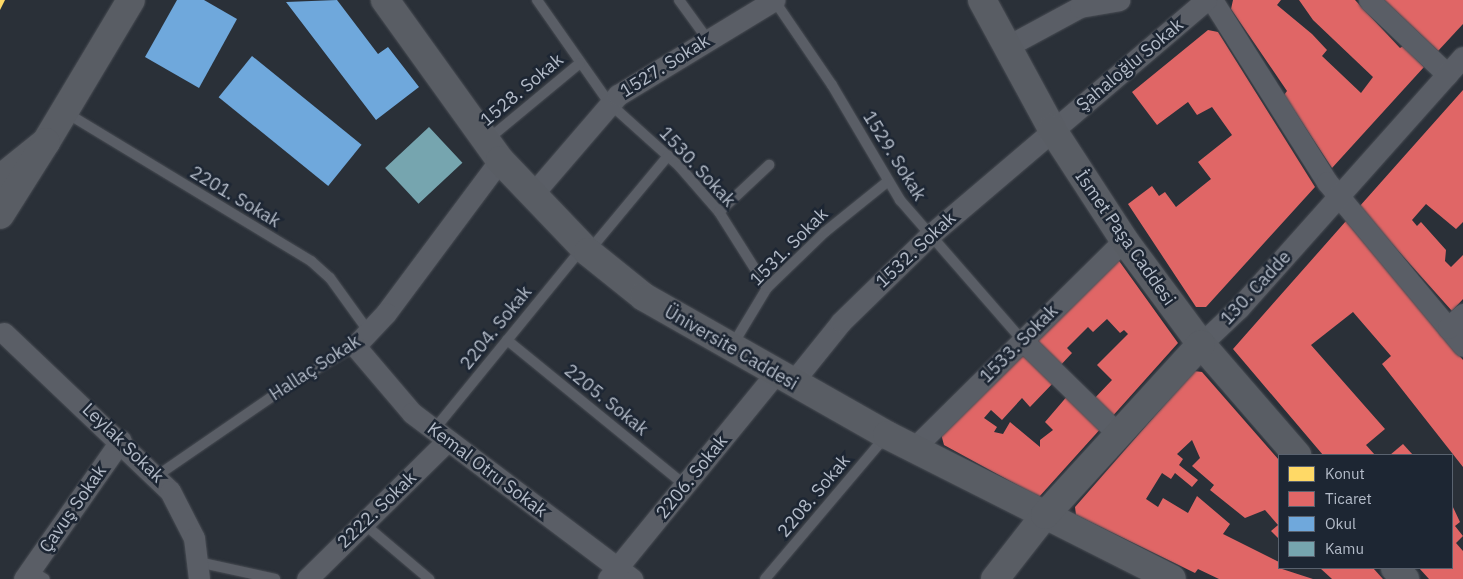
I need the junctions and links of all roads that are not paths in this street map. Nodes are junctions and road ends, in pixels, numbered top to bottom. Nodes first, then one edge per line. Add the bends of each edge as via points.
1 (132, 0) edge
2 (385, 0) edge
3 (537, 0) edge
4 (679, 0) edge
5 (774, 0) edge
6 (982, 0) edge
7 (1119, 0) edge
8 (1206, 0) edge
9 (1212, 0) edge
10 (1369, 0) edge
11 (708, 40) junction
12 (1006, 48) junction
13 (1463, 57) edge
14 (580, 64) junction
15 (1447, 74) junction
16 (609, 104) junction
17 (64, 112) junction
18 (1052, 129) junction
19 (46, 142) junction
20 (492, 151) junction
21 (668, 156) junction
22 (769, 165) dead end
23 (0, 179) edge
24 (887, 182) junction
25 (532, 195) junction
26 (1338, 197) junction
27 (719, 212) junction
28 (0, 215) edge
29 (929, 236) junction
30 (1124, 240) junction
31 (586, 249) junction
32 (767, 288) junction
33 (1456, 321) edge
34 (1, 330) edge
35 (362, 339) junction
36 (507, 340) junction
37 (1022, 340) junction
38 (1200, 344) junction
39 (1463, 346) edge
40 (730, 350) junction
41 (783, 378) junction
42 (1118, 434) junction
43 (887, 435) junction
44 (440, 436) junction
45 (121, 440) junction
46 (914, 448) junction
47 (1296, 454) edge
48 (158, 475) junction
49 (685, 485) junction
50 (1045, 515) junction
51 (363, 523) junction
52 (1396, 569) edge
53 (199, 570) edge
54 (619, 575) edge
55 (33, 576) edge
56 (1163, 577) edge
57 (275, 579) edge
58 (307, 579) edge
59 (429, 579) edge
60 (766, 579) edge
61 (995, 579) edge
62 (1405, 579) edge

1 - 17 main road
2 - 20 main road, Üniversite Caddesi
3 - 14 lane, 1530. Sokak
4 - 11 lane
5 - 11 street, 1527. Sokak
5 - 24 lane, 1529. Sokak via 828,78
6 - 12 main road, İsmet Paşa Caddesi
7 - 12 street via 1080,7
8 - 18 street, Şahaloğlu Sokak
9 - 26 street
10 - 15 street
11 - 16 street, 1527. Sokak
12 - 18 main road, İsmet Paşa Caddesi
13 - 15 street, 130. Cadde
14 - 16 lane, 1530. Sokak
14 - 20 lane, 1528. Sokak
15 - 26 street, 130. Cadde
16 - 21 lane, 1530. Sokak
16 - 25 street, 1527. Sokak
17 - 19 main road
17 - 35 lane, 2201. Sokak via 311,262 334,283
18 - 29 street, 1532. Sokak
18 - 30 main road, İsmet Paşa Caddesi
19 - 23 main road
19 - 28 main road
20 - 25 main road, Üniversite Caddesi
20 - 35 street, Hallaç Sokak
21 - 27 lane, 1530. Sokak
21 - 31 lane, 2204. Sokak
22 - 27 lane
24 - 29 lane, 1529. Sokak
24 - 32 lane, 1531. Sokak via 825,232
25 - 31 main road, Üniversite Caddesi
26 - 33 street
26 - 38 street, 130. Cadde
27 - 32 lane, 1530. Sokak
29 - 37 lane, 1529. Sokak
29 - 41 street, 1532. Sokak
30 - 37 street, 1533. Sokak
30 - 38 main road, İsmet Paşa Caddesi
31 - 36 lane, 2204. Sokak
31 - 40 main road, Üniversite Caddesi via 644,297
32 - 40 lane, 1531. Sokak
33 - 39 street
34 - 45 street, Leylak Sokak
35 - 44 street, Kemal Otru Sokak via 395,395
35 - 48 lane, Hallaç Sokak via 283,388
36 - 44 lane, 2204. Sokak
36 - 49 lane, 2205. Sokak
37 - 42 street
37 - 46 street, 1533. Sokak
38 - 42 main road, 130. Cadde
38 - 47 main road, İsmet Paşa Caddesi
40 - 41 main road, Üniversite Caddesi
41 - 43 main road, Üniversite Caddesi
41 - 49 street, 2206. Sokak
42 - 50 main road, 130. Cadde
43 - 46 main road, Üniversite Caddesi
43 - 60 lane, 2208. Sokak
44 - 51 street, 2222. Sokak
44 - 54 street, Kemal Otru Sokak
45 - 48 street, Leylak Sokak
45 - 55 street, Çavuş Sokak
46 - 50 main road, Üniversite Caddesi
48 - 53 street, Leylak Sokak via 184,513
49 - 54 street, 2206. Sokak
50 - 56 main road, Üniversite Caddesi
50 - 61 main road, 130. Cadde
51 - 58 street, 2222. Sokak
51 - 59 lane
52 - 62 main road
53 - 57 lane

